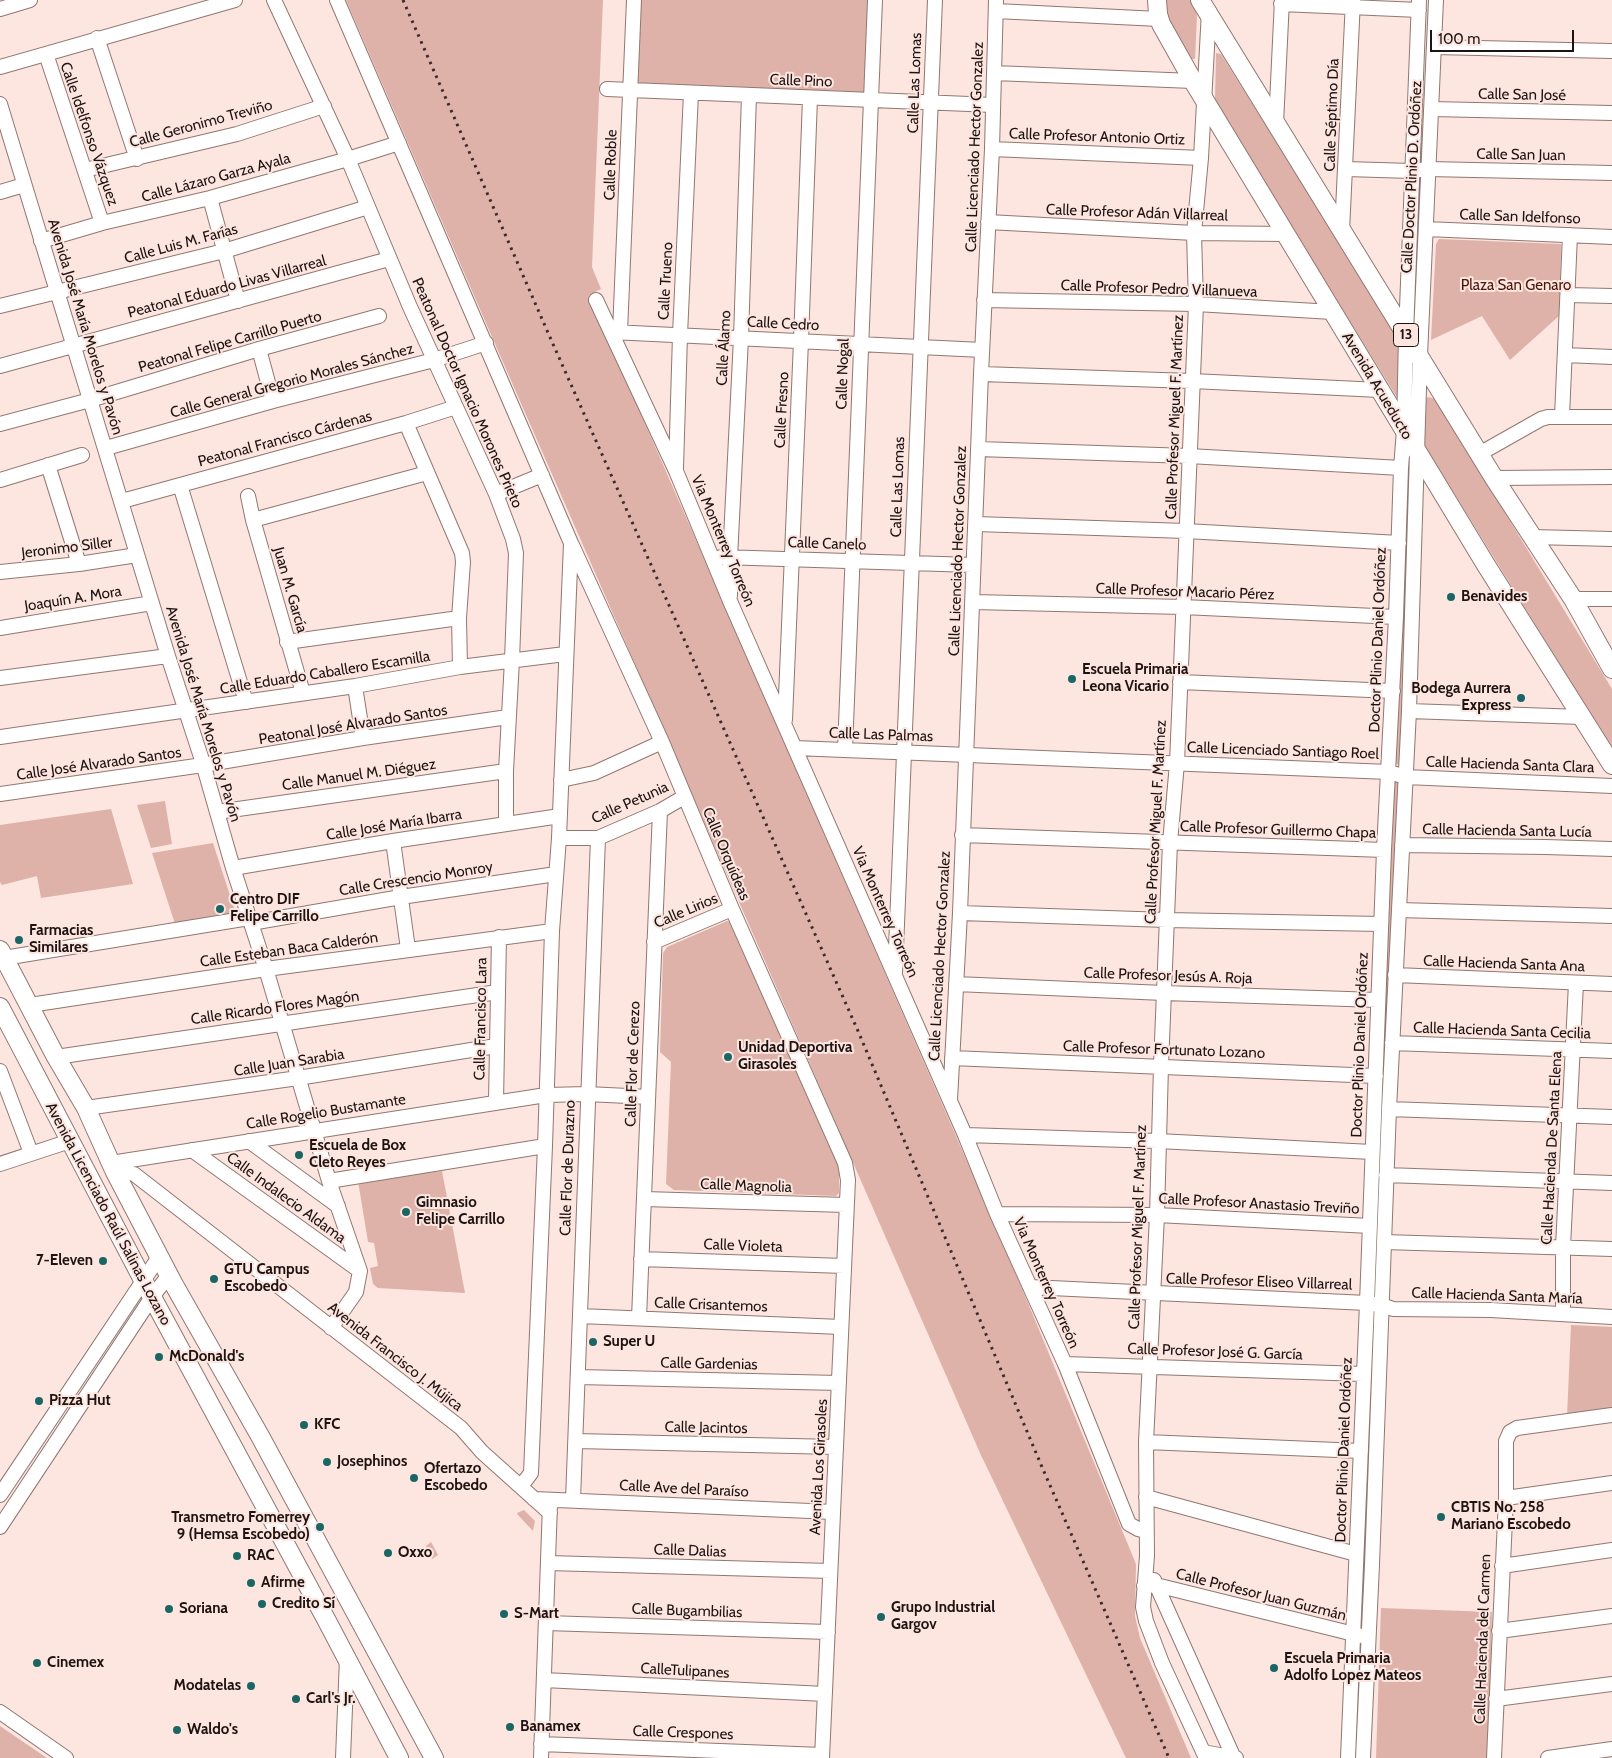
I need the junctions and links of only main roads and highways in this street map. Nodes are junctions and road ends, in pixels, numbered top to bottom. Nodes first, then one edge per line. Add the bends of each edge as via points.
1 (1157, 0) edge
2 (1206, 4) edge
3 (1611, 665) edge
4 (1612, 765) edge
5 (2, 954) edge
6 (0, 1007) edge
7 (372, 1643) junction
8 (347, 1658) junction
9 (399, 1758) edge
10 (434, 1758) edge

1 - 4 main road, Avenida Acueducto via 1159,19 1203,99 1486,565
2 - 3 main road, 13 via 1276,124
5 - 7 main road, Avenida Licenciado Raúl Salinas Lozano via 86,1108 159,1257
6 - 8 main road, Avenida Licenciado Raúl Salinas Lozano via 152,1298
7 - 8 main road
7 - 10 main road, Avenida Licenciado Raúl Salinas Lozano
8 - 9 main road, Avenida Licenciado Raúl Salinas Lozano

